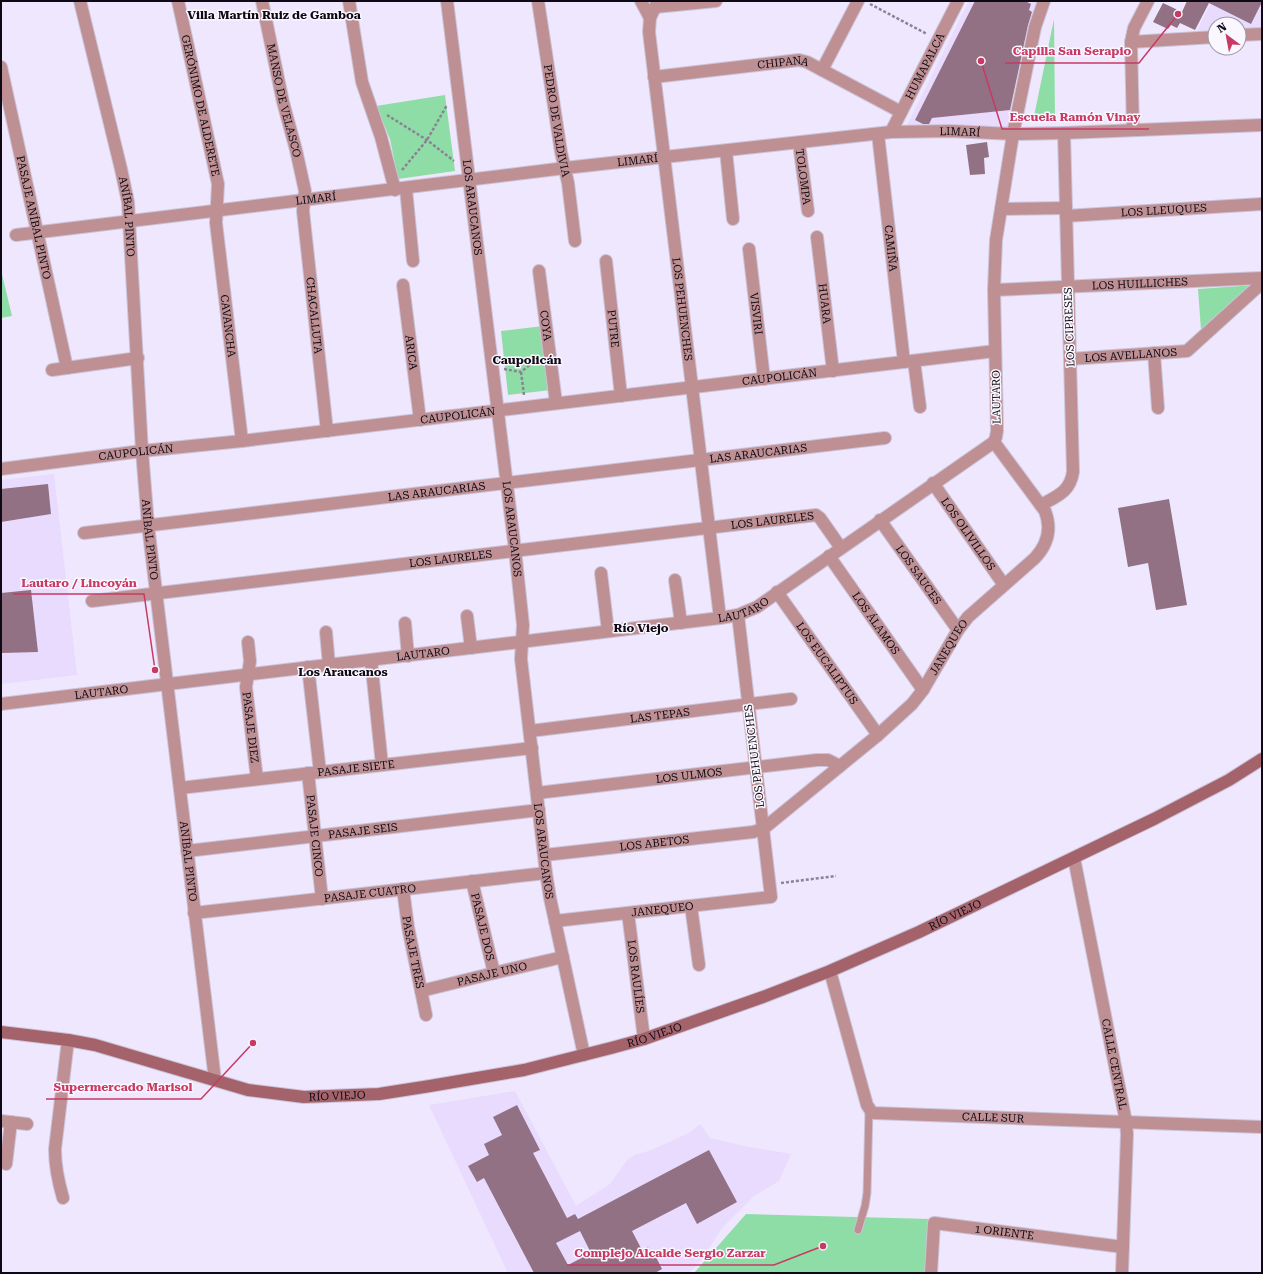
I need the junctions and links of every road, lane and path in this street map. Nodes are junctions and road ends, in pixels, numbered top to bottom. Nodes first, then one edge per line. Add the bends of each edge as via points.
1 (80, 1) edge
2 (178, 1) edge
3 (262, 1) edge
4 (349, 1) edge
5 (447, 1) edge
6 (538, 1) edge
7 (641, 1) edge
8 (716, 1) edge
9 (858, 1) edge
10 (864, 1) edge
11 (958, 1) edge
12 (1044, 1) edge
13 (1148, 1) edge
14 (654, 9) edge
15 (1262, 34) edge
16 (1247, 35) edge
17 (1207, 37) edge
18 (938, 40) junction
19 (1131, 42) junction
20 (1, 67) edge
21 (822, 70) junction
22 (654, 77) junction
23 (458, 86) junction
24 (370, 105) junction
25 (901, 112) junction
26 (1262, 125) edge
27 (1133, 130) junction
28 (891, 132) junction
29 (1064, 133) junction
30 (878, 134) junction
31 (1013, 134) junction
32 (427, 140) junction
33 (799, 143) junction
34 (726, 151) junction
35 (664, 158) junction
36 (565, 168) junction
37 (469, 177) junction
38 (398, 186) junction
39 (304, 201) junction
40 (1262, 204) edge
41 (1001, 209) junction
42 (216, 211) junction
43 (808, 211) dead end
44 (1066, 212) junction
45 (733, 219) dead end
46 (128, 221) junction
47 (37, 232) junction
48 (16, 235) dead end
49 (817, 237) dead end
50 (575, 240) dead end
51 (749, 249) dead end
52 (413, 261) dead end
53 (606, 261) dead end
54 (539, 272) dead end
55 (1262, 278) edge
56 (1262, 283) edge
57 (403, 285) dead end
58 (1068, 286) junction
59 (994, 290) junction
60 (550, 349) junction
61 (995, 352) junction
62 (1154, 353) junction
63 (138, 358) junction
64 (1070, 359) junction
65 (909, 362) junction
66 (492, 367) junction
67 (67, 368) junction
68 (52, 370) dead end
69 (833, 371) junction
70 (521, 372) junction
71 (764, 379) junction
72 (692, 387) junction
73 (621, 396) junction
74 (556, 404) junction
75 (526, 407) junction
76 (920, 407) dead end
77 (1158, 408) dead end
78 (498, 411) junction
79 (420, 420) junction
80 (327, 431) junction
81 (885, 438) dead end
82 (242, 441) junction
83 (994, 442) junction
84 (142, 451) junction
85 (701, 460) junction
86 (1, 469) edge
87 (507, 483) junction
88 (933, 483) junction
89 (1041, 505) junction
90 (880, 520) junction
91 (148, 525) junction
92 (709, 528) junction
93 (84, 533) dead end
94 (841, 548) junction
95 (515, 550) junction
96 (828, 556) junction
97 (600, 573) dead end
98 (675, 580) dead end
99 (1004, 585) junction
100 (777, 592) junction
101 (156, 593) junction
102 (92, 601) dead end
103 (738, 615) junction
104 (467, 616) dead end
105 (720, 618) junction
106 (405, 623) dead end
107 (681, 623) junction
108 (958, 630) junction
109 (608, 631) junction
110 (326, 632) dead end
111 (248, 642) dead end
112 (522, 642) junction
113 (471, 648) junction
114 (408, 656) junction
115 (371, 660) junction
116 (329, 665) junction
117 (308, 668) junction
118 (248, 675) junction
119 (167, 684) junction
120 (923, 690) junction
121 (790, 700) dead end
122 (1, 704) edge
123 (748, 704) junction
124 (530, 731) junction
125 (878, 735) junction
126 (532, 748) junction
127 (1262, 761) edge
128 (382, 765) junction
129 (840, 766) junction
130 (756, 767) junction
131 (320, 772) junction
132 (308, 773) junction
133 (257, 779) junction
134 (180, 788) junction
135 (537, 793) junction
136 (539, 810) junction
137 (763, 829) junction
138 (315, 836) junction
139 (187, 851) junction
140 (545, 855) junction
141 (1074, 858) junction
142 (546, 873) junction
143 (836, 876) dead end
144 (472, 881) junction
145 (769, 884) junction
146 (403, 889) junction
147 (771, 897) joint
148 (322, 898) junction
149 (691, 906) junction
150 (194, 913) junction
151 (628, 913) junction
152 (555, 920) junction
153 (563, 957) junction
154 (699, 965) dead end
155 (830, 971) junction
156 (494, 973) junction
157 (421, 991) junction
158 (426, 1015) dead end
159 (1, 1032) edge
160 (644, 1039) junction
161 (68, 1040) junction
162 (584, 1055) junction
163 (215, 1080) junction
164 (869, 1108) junction
165 (6, 1122) edge
166 (1126, 1122) junction
167 (27, 1124) dead end
168 (1262, 1127) edge
169 (6, 1164) dead end
170 (62, 1198) dead end
171 (858, 1230) dead end
172 (1123, 1247) junction
173 (931, 1273) edge
174 (1122, 1273) edge

1 - 46 street, ANÍBAL PINTO via 121,169 128,202
2 - 42 street, GERÓNIMO DE ALDERETE via 218,184
3 - 39 street, MANSO DE VELASCO via 305,191
4 - 24 street via 362,82
5 - 23 street, LOS ARAUCANOS
6 - 36 street, PEDRO DE VALDIVIA
7 - 14 street
8 - 14 street
9 - 21 street
10 - 18 path
11 - 18 street, HUMAPALCA
12 - 31 street, LAUTARO via 1035,27
13 - 19 street via 1134,28
14 - 22 street, LOS PEHUENCHES via 649,32
15 - 16 street
17 - 19 street
18 - 25 street, HUMAPALCA
19 - 27 street
20 - 47 street, PASAJE ANÍBAL PINTO
21 - 22 street, CHIPANA via 807,62 792,60
21 - 25 street, CHIPANA
22 - 35 street, LOS PEHUENCHES
23 - 32 path
23 - 37 street, LOS ARAUCANOS
24 - 32 path
24 - 38 street
25 - 28 street, HUMAPALCA
26 - 27 street, LIMARÍ
27 - 29 street, LIMARÍ
28 - 30 street, LIMARÍ
28 - 31 street, LIMARÍ
29 - 31 street, LIMARÍ
29 - 44 street, LOS CIPRESES
30 - 33 street, LIMARÍ
30 - 65 street, CAMIÑA
31 - 41 street, LAUTARO
32 - 37 path
32 - 38 path
33 - 34 street, LIMARÍ
33 - 43 street, TOLOMPA
34 - 35 street, LIMARÍ
34 - 45 street
35 - 36 street, LIMARÍ
35 - 72 street, LOS PEHUENCHES
36 - 37 street, LIMARÍ
36 - 50 street, PEDRO DE VALDIVIA
37 - 38 street, LIMARÍ
37 - 66 street, LOS ARAUCANOS
38 - 39 street, LIMARÍ
38 - 52 street
39 - 42 street, LIMARÍ
39 - 80 street, CHACALLUTA
40 - 44 street, LOS LLEUQUES
41 - 44 street, LOS LLEUQUES
41 - 59 street, LAUTARO via 996,240
42 - 46 street, LIMARÍ
42 - 82 street, CAVANCHA
44 - 58 street, LOS CIPRESES
46 - 47 street, LIMARÍ
46 - 63 street, ANÍBAL PINTO
47 - 48 street, LIMARÍ
47 - 67 street, PASAJE ANÍBAL PINTO
49 - 69 street, HUARA
51 - 71 street, VISVIRI
53 - 73 street, PUTRE
54 - 60 street, COYA
55 - 58 street, LOS HUILLICHES
56 - 62 street, LOS AVELLANOS via 1187,351
57 - 79 street, ARICA
58 - 59 street, LOS HUILLICHES
58 - 64 street, LOS CIPRESES
59 - 61 street, LAUTARO
60 - 70 path
60 - 74 street, COYA
61 - 65 street, CAUPOLICÁN
61 - 83 street, LAUTARO via 997,431
62 - 64 street, LOS AVELLANOS
62 - 77 street
63 - 67 street
63 - 84 street, ANÍBAL PINTO
64 - 89 street, LOS CIPRESES via 1072,478 1065,490
65 - 69 street, CAUPOLICÁN
65 - 76 street
66 - 70 path
66 - 78 street, LOS ARAUCANOS
67 - 68 street
69 - 71 street, CAUPOLICÁN
70 - 75 path
71 - 72 street, CAUPOLICÁN
72 - 73 street, CAUPOLICÁN
72 - 85 street, LOS PEHUENCHES
73 - 74 street, CAUPOLICÁN
74 - 75 street, CAUPOLICÁN
75 - 78 street, CAUPOLICÁN
78 - 79 street, CAUPOLICÁN
78 - 87 street, LOS ARAUCANOS
79 - 80 street, CAUPOLICÁN
80 - 82 street, CAUPOLICÁN
81 - 85 street, LAS ARAUCARIAS
82 - 84 street, CAUPOLICÁN
83 - 88 street, LAUTARO
83 - 89 street, JANEQUEO
84 - 86 street, CAUPOLICÁN
84 - 91 street, ANÍBAL PINTO
85 - 87 street, LAS ARAUCARIAS
85 - 92 street, LOS PEHUENCHES
87 - 91 street, LAS ARAUCARIAS
87 - 95 street, LOS ARAUCANOS
88 - 90 street, LAUTARO
88 - 99 street, LOS OLIVILLOS
89 - 99 street, JANEQUEO via 1049,523 1045,545 1035,558
90 - 94 street, LAUTARO
90 - 108 street, LOS SAUCES
91 - 93 street, LAS ARAUCARIAS
91 - 101 street, ANÍBAL PINTO
92 - 94 street, LOS LAURELES via 816,515
92 - 95 street, LOS LAURELES
92 - 105 street, LOS PEHUENCHES
94 - 96 street, LAUTARO
95 - 101 street, LOS LAURELES
95 - 112 street, LOS ARAUCANOS via 523,625
96 - 100 street, LAUTARO
96 - 120 street, LOS ÁLAMOS
97 - 109 street
98 - 107 street
99 - 108 street, JANEQUEO via 968,617
100 - 103 street, LAUTARO
100 - 125 street, LOS EUCALIPTUS
101 - 102 street, LOS LAURELES
101 - 119 street, ANÍBAL PINTO
103 - 105 street, LAUTARO
103 - 123 street, LOS PEHUENCHES
104 - 113 street
105 - 107 street, LAUTARO
106 - 114 street
107 - 109 street, LAUTARO
108 - 120 street, JANEQUEO
109 - 112 street, LAUTARO
110 - 116 street
111 - 118 street, PASAJE DIEZ
112 - 113 street, LAUTARO
112 - 124 street, LOS ARAUCANOS via 521,659
113 - 114 street, LAUTARO
114 - 115 street, LAUTARO
115 - 116 street, LAUTARO
115 - 128 street
116 - 117 street, LAUTARO
117 - 118 street, LAUTARO
117 - 131 street
118 - 119 street, LAUTARO
118 - 133 street, PASAJE DIEZ via 246,687
119 - 122 street, LAUTARO
119 - 134 street, ANÍBAL PINTO
120 - 125 street, JANEQUEO via 912,704
121 - 123 street, LAS TEPAS
123 - 124 street, LAS TEPAS
123 - 130 street, LOS PEHUENCHES
124 - 126 street, LOS ARAUCANOS
125 - 129 street, JANEQUEO
126 - 128 street, PASAJE SIETE
126 - 135 street, LOS ARAUCANOS
127 - 141 main road, RÍO VIEJO via 1154,819
128 - 131 street, PASAJE SIETE
129 - 130 street, LOS ULMOS via 822,760
129 - 137 street, JANEQUEO
130 - 135 street, LOS ULMOS
130 - 137 street, LOS PEHUENCHES
131 - 132 street, PASAJE SIETE
132 - 133 street, PASAJE SIETE
132 - 138 street, PASAJE CINCO
133 - 134 street, PASAJE SIETE
134 - 139 street, ANÍBAL PINTO
135 - 136 street, LOS ARAUCANOS
136 - 138 street, PASAJE SEIS
136 - 140 street, LOS ARAUCANOS
137 - 140 street, LOS ABETOS
137 - 145 street, LOS PEHUENCHES
138 - 139 street, PASAJE SEIS
138 - 148 street, PASAJE CINCO
139 - 150 street, ANÍBAL PINTO
140 - 142 street, LOS ARAUCANOS
141 - 155 main road, RÍO VIEJO via 919,932
141 - 166 street, CALLE CENTRAL
142 - 144 street, PASAJE CUATRO
142 - 152 street, LOS ARAUCANOS
143 - 145 path
144 - 146 street, PASAJE CUATRO
144 - 156 street, PASAJE DOS
145 - 147 street, LOS PEHUENCHES
146 - 148 street, PASAJE CUATRO
146 - 157 street, PASAJE TRES
147 - 149 street, JANEQUEO
148 - 150 street, PASAJE CUATRO
149 - 151 street, JANEQUEO
149 - 154 street
150 - 163 street, ANÍBAL PINTO
151 - 152 street, JANEQUEO
151 - 160 street, LOS RAULÍES
152 - 153 street, LOS ARAUCANOS
153 - 156 street, PASAJE UNO
153 - 162 street, LOS ARAUCANOS
155 - 160 main road, RÍO VIEJO
155 - 164 street
156 - 157 street, PASAJE UNO
157 - 158 street, PASAJE TRES
159 - 161 main road, RÍO VIEJO
160 - 162 main road, RÍO VIEJO
161 - 163 main road, RÍO VIEJO via 111,1049
161 - 170 street via 55,1149 55,1164
162 - 163 main road, RÍO VIEJO via 524,1070 379,1094 304,1097 248,1090
164 - 166 street, CALLE SUR via 877,1113
164 - 171 lane via 867,1193
165 - 167 street
165 - 169 street
166 - 168 street, CALLE SUR
166 - 172 street, CALLE CENTRAL
172 - 173 street, 1 ORIENTE via 934,1223
172 - 174 street, CALLE CENTRAL

